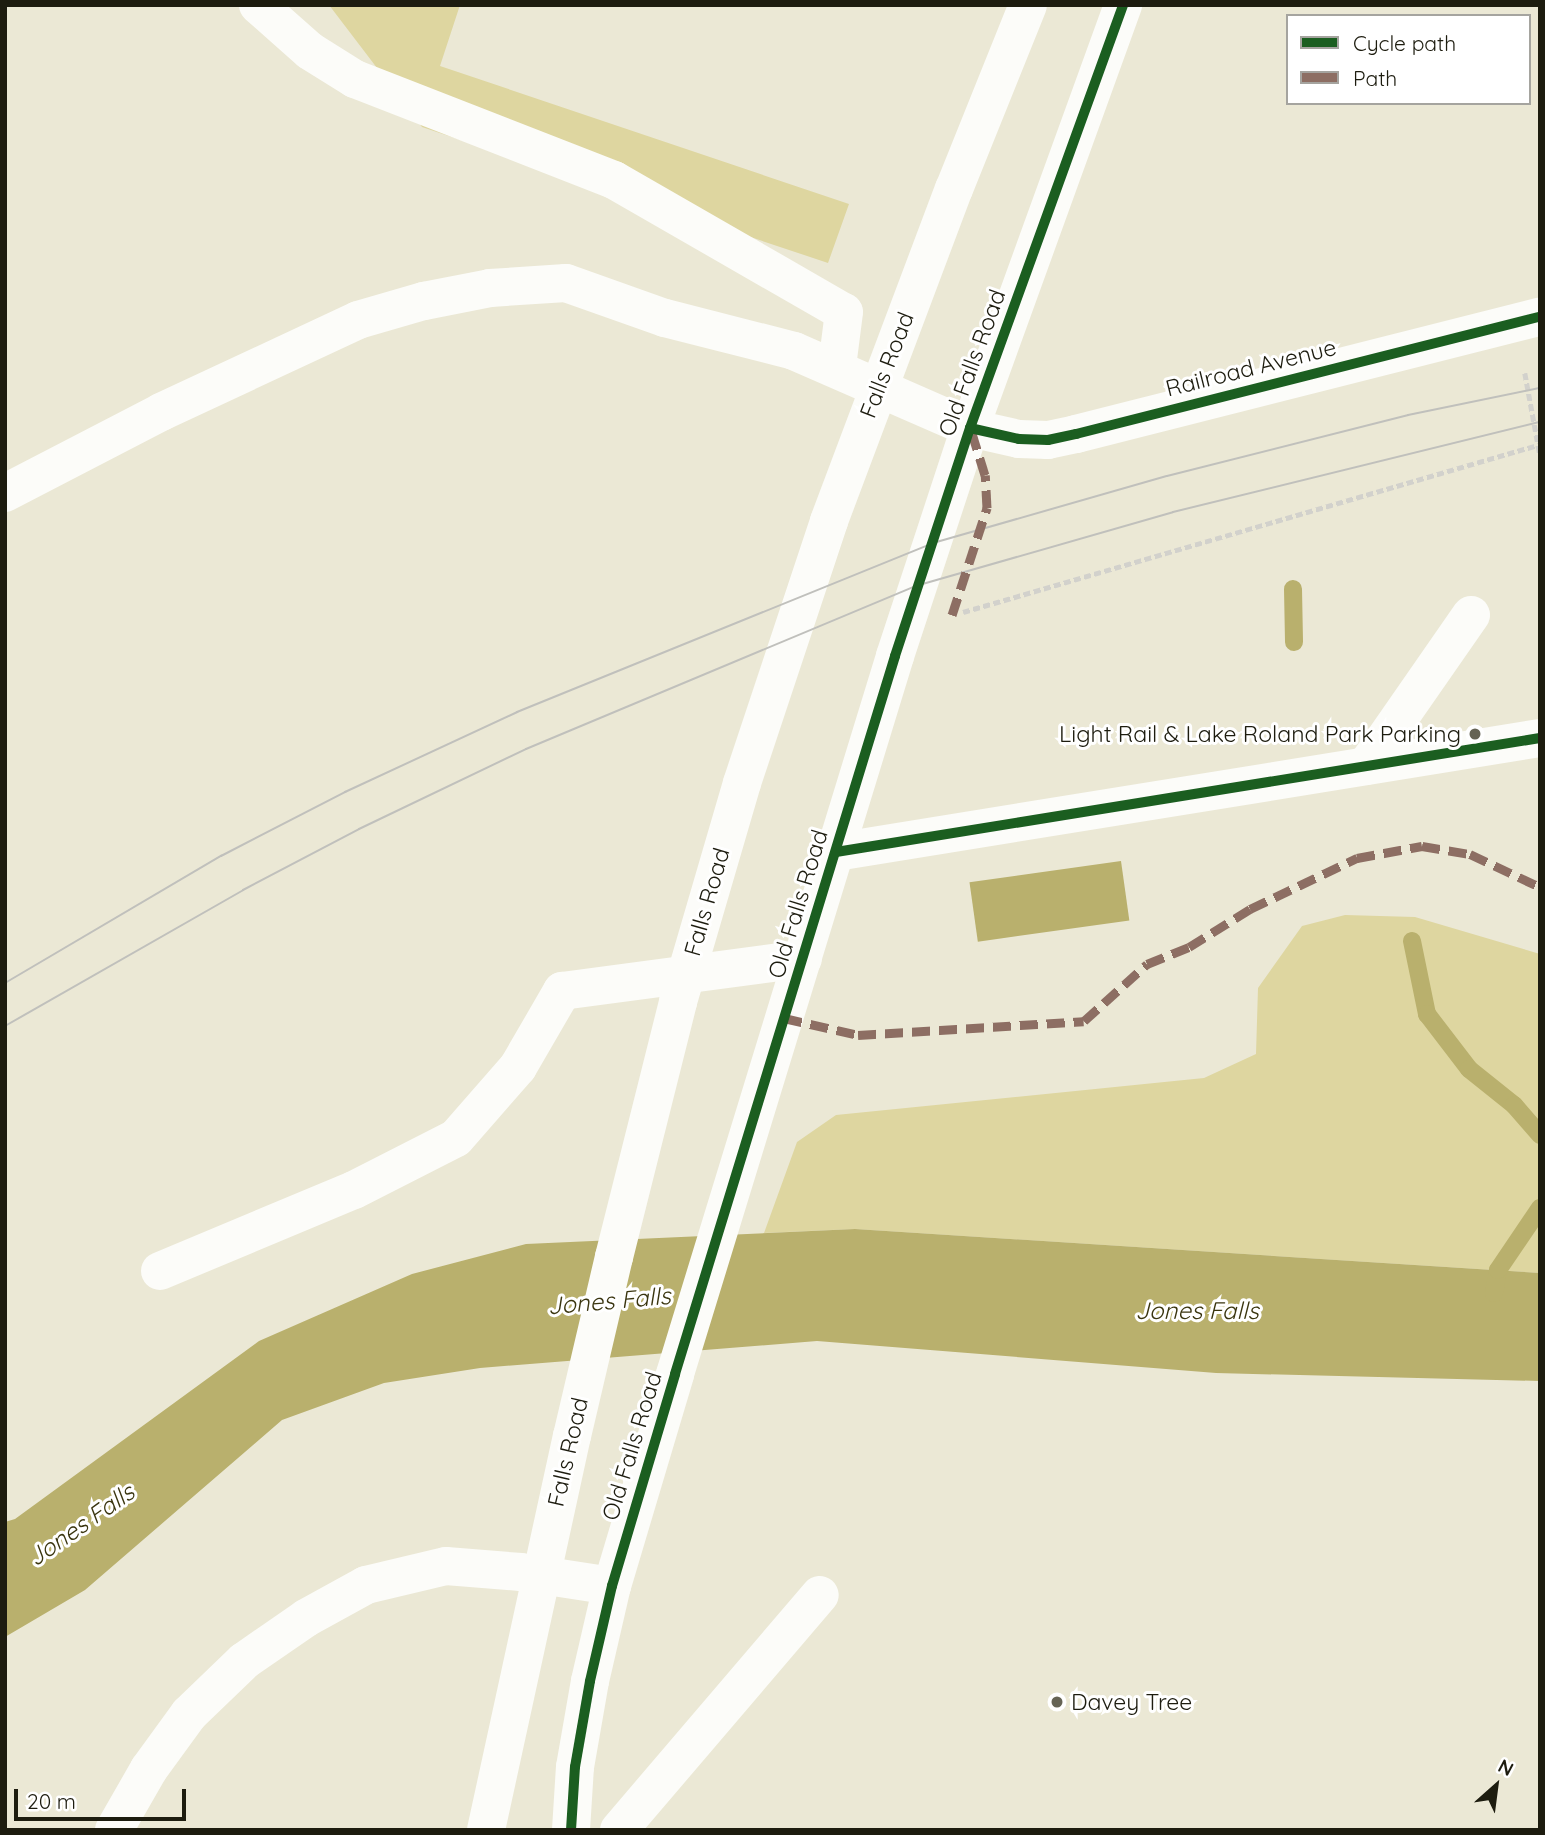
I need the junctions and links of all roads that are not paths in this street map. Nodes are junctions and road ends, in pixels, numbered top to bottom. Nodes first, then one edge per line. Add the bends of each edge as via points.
1 (258, 5) edge
2 (1028, 5) edge
3 (1123, 5) edge
4 (1540, 317) edge
5 (837, 367) junction
6 (970, 428) junction
7 (5, 493) edge
8 (1471, 615) dead end
9 (1540, 738) edge
10 (1366, 766) junction
11 (836, 852) junction
12 (803, 958) junction
13 (160, 1271) dead end
14 (612, 1586) junction
15 (820, 1595) dead end
16 (114, 1830) edge
17 (486, 1830) edge
18 (571, 1830) edge
19 (619, 1830) edge

1 - 5 street via 310,51 355,79 614,180 844,312
2 - 17 street, Falls Road via 829,521 742,783 678,1002 572,1436
3 - 6 street, Old Falls Road
4 - 6 street, Railroad Avenue via 1048,440
5 - 6 street, Railroad Avenue
5 - 7 street, Railroad Avenue via 794,351 665,318 566,283 490,288 358,320 162,412
6 - 11 street, Old Falls Road
8 - 10 street
9 - 10 street
10 - 11 street
11 - 12 street, Old Falls Road
12 - 13 street via 562,991 518,1067 456,1138 354,1190
12 - 14 street, Old Falls Road
14 - 16 street via 446,1566 366,1585 306,1618 244,1661 189,1714 149,1769
14 - 18 street, Old Falls Road via 575,1767
15 - 19 street

